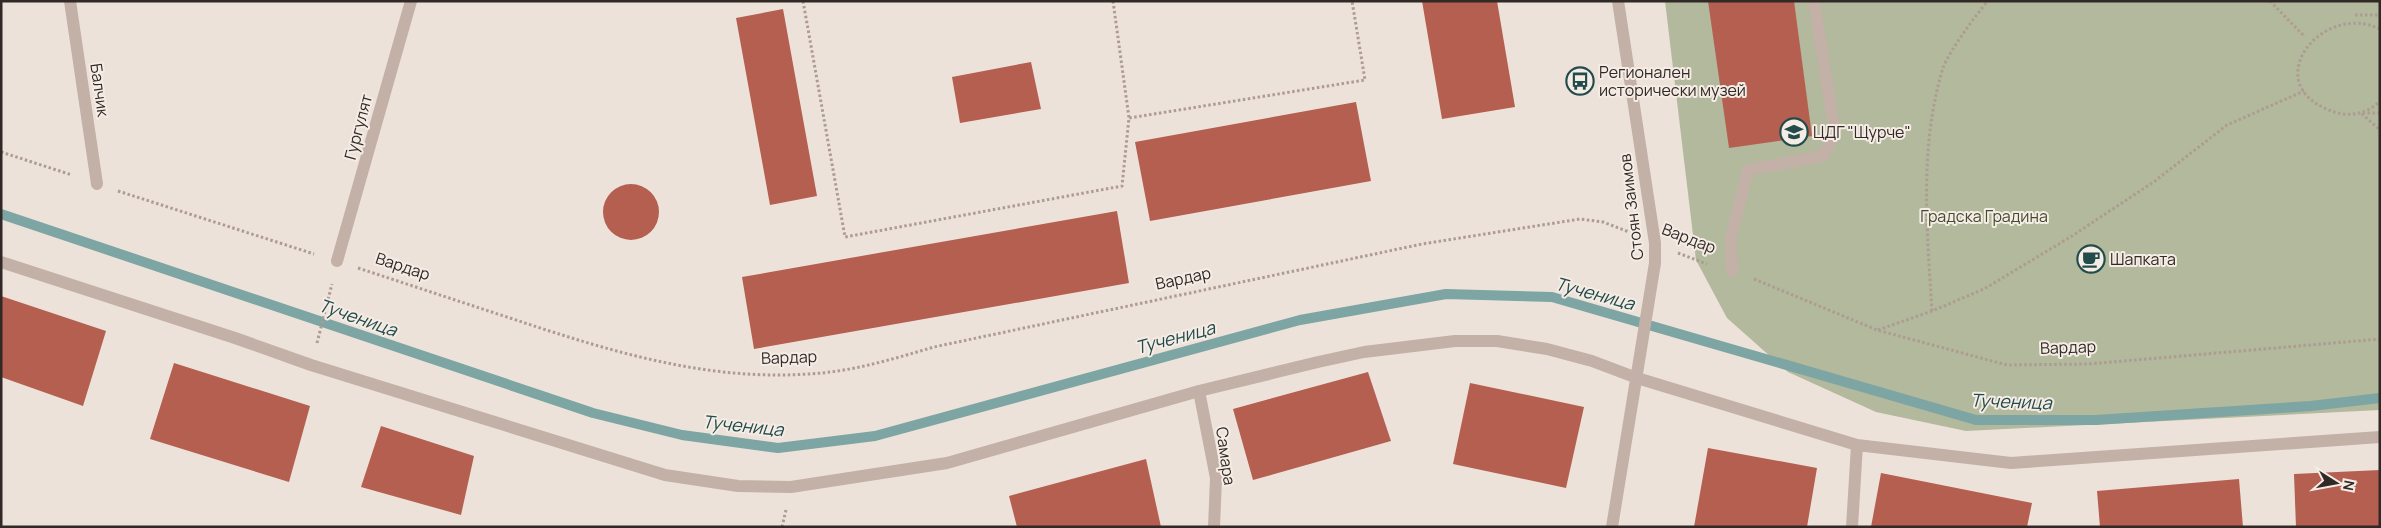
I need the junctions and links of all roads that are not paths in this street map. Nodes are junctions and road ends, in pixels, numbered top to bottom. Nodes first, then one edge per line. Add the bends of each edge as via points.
1 (70, 1) edge
2 (411, 1) edge
3 (1618, 1) edge
4 (1814, 1) edge
5 (97, 184) road end
6 (337, 261) road end
7 (1, 262) edge
8 (1732, 271) road end
9 (1637, 378) junction
10 (1199, 391) junction
11 (2380, 437) edge
12 (1857, 445) junction
13 (1214, 527) edge
14 (1612, 527) edge
15 (1852, 527) edge

1 - 5 street, Балчик
2 - 6 street, Гургулят
3 - 9 street, Стоян Заимов via 1655,243 1655,263
4 - 8 street via 1835,134 1823,156 1748,170 1731,237
7 - 10 street via 320,368 666,475 738,486 791,487 947,463
9 - 10 street via 1547,349 1497,341 1455,341 1364,352
9 - 12 street
9 - 14 street, Стоян Заимов
10 - 13 street, Самара via 1216,478
11 - 12 street via 2011,463
12 - 15 street

